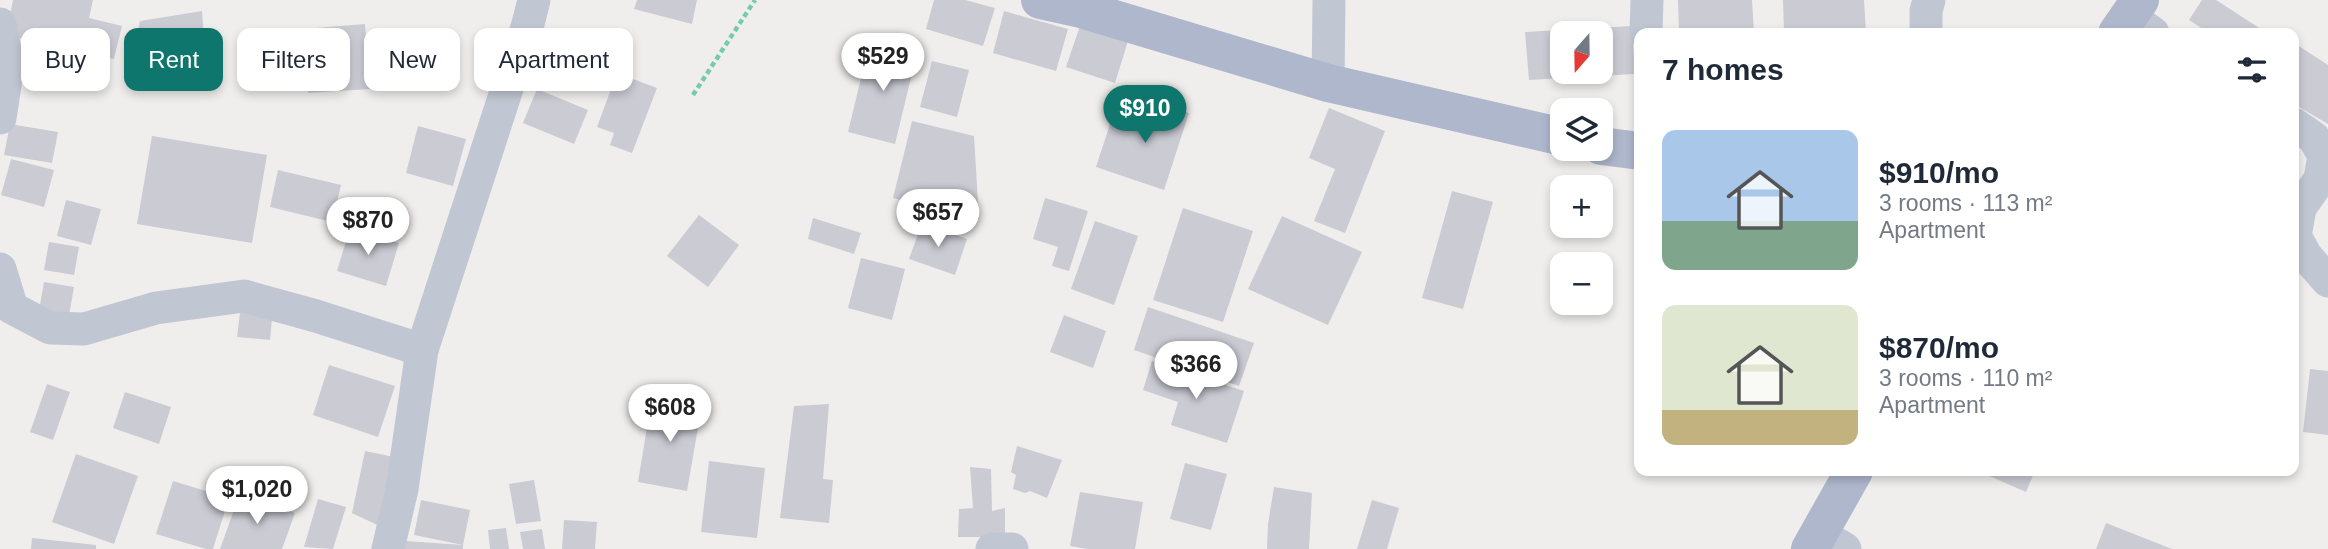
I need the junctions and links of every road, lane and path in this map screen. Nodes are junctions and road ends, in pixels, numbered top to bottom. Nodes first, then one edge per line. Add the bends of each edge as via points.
1 (534, 0) edge
2 (755, 0) edge
3 (1041, 0) edge
4 (1329, 0) edge
5 (1647, 0) edge
6 (1929, 0) edge
7 (0, 24) edge
8 (1646, 28) edge
9 (1926, 28) edge
10 (1328, 82) junction
11 (693, 95) dead end
12 (0, 118) edge
13 (2299, 128) edge
14 (1550, 134) edge
15 (1613, 148) edge
16 (1634, 150) edge
17 (2299, 214) edge
18 (2299, 243) edge
19 (0, 269) edge
20 (2328, 281) edge
21 (422, 350) junction
22 (1852, 476) edge
23 (1825, 544) edge
24 (388, 549) edge
25 (992, 549) edge
26 (1012, 549) edge

1 - 21 street
2 - 11 path
3 - 10 main road
4 - 10 street
5 - 8 street
6 - 9 street
7 - 12 street via 8,66
10 - 14 main road
13 - 17 street via 2314,138 2324,156 2320,179
15 - 16 main road
18 - 20 street
19 - 21 street via 12,309 50,328 84,329 156,308 244,296
21 - 24 street via 402,489
22 - 23 main road
25 - 26 street

